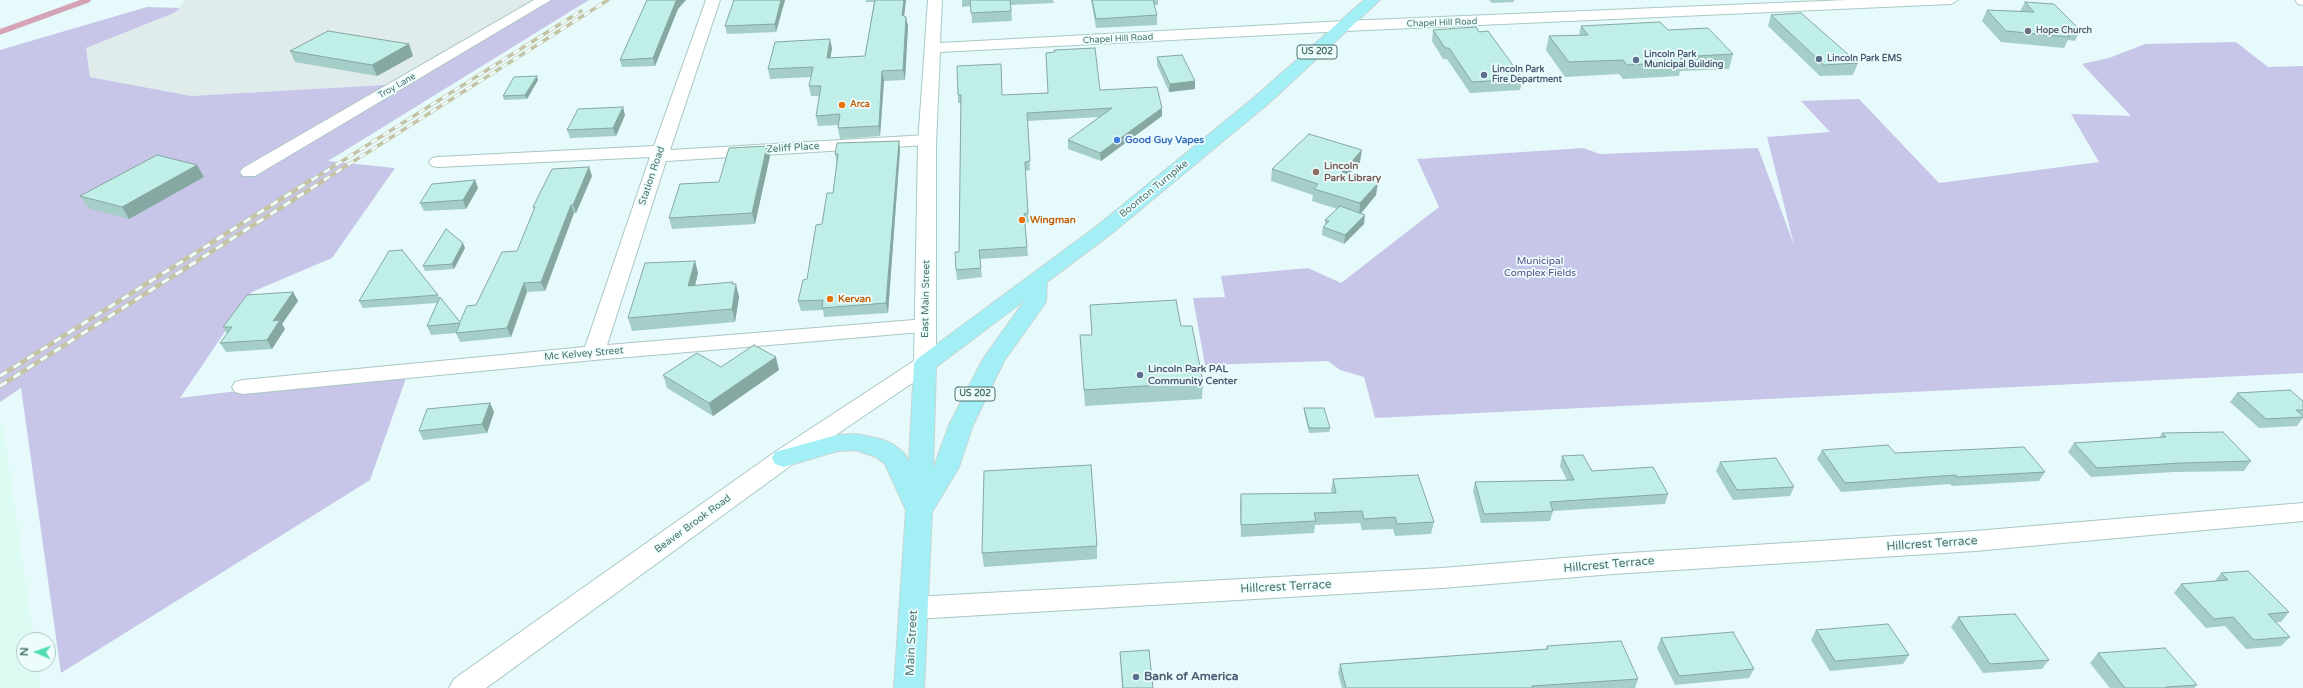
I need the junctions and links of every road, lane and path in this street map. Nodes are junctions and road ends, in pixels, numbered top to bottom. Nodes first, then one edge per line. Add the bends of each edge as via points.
1 (544, 0) edge
2 (713, 0) edge
3 (935, 0) edge
4 (1373, 0) edge
5 (1951, 0) edge
6 (1850, 2) edge
7 (1346, 26) junction
8 (932, 48) junction
9 (928, 140) junction
10 (660, 154) junction
11 (438, 162) dead end
12 (249, 172) dead end
13 (1036, 281) junction
14 (926, 326) junction
15 (594, 353) junction
16 (925, 364) junction
17 (243, 387) dead end
18 (784, 458) junction
19 (919, 511) junction
20 (2303, 512) edge
21 (914, 602) junction
22 (464, 688) edge
23 (909, 688) edge

1 - 12 street, Troy Lane
2 - 10 street, Station Road
3 - 8 main road, East Main Street
4 - 7 main road, Boonton Turnpike / US 202
5 - 6 main road, Chapel Hill Road
6 - 7 main road, Chapel Hill Road
7 - 8 main road, Chapel Hill Road
7 - 13 main road, Boonton Turnpike / US 202 via 1223,133 1104,230
8 - 9 main road, East Main Street
9 - 10 street, Zeliff Place
9 - 14 main road, East Main Street
10 - 11 street, Zeliff Place
10 - 15 street, Station Road
13 - 16 main road, Boonton Turnpike / US 202
13 - 19 main road, US 202 via 1035,302 994,359 961,425 947,467
14 - 15 street, Mc Kelvey Street
14 - 16 main road, East Main Street
15 - 17 street, Mc Kelvey Street
16 - 18 main road, Beaver Brook Road
16 - 19 main road, East Main Street / US 202
18 - 19 main road via 837,443 856,442 879,448 895,459
18 - 22 main road, Beaver Brook Road
19 - 21 main road, East Main Street / US 202
20 - 21 street, Hillcrest Terrace via 1974,541 1613,564 1442,578
21 - 23 main road, Main Street / US 202

